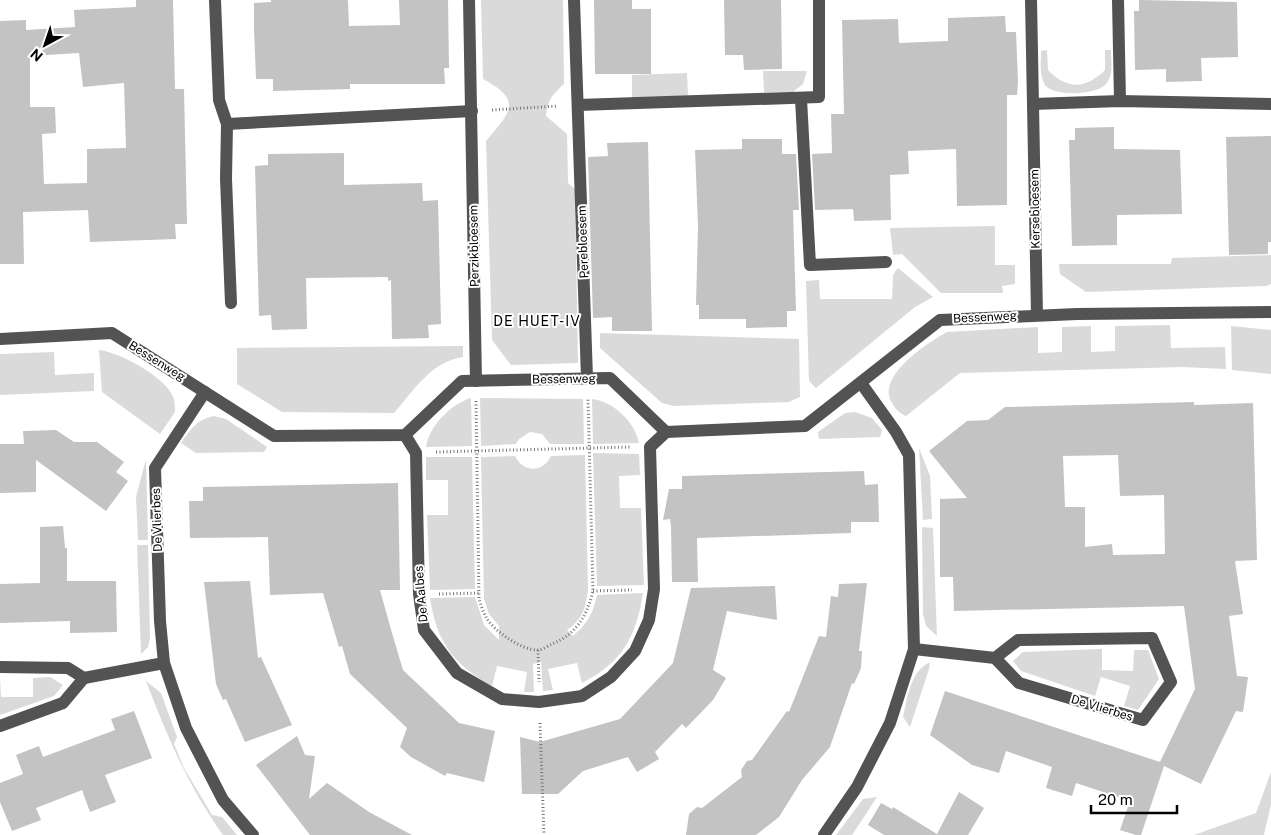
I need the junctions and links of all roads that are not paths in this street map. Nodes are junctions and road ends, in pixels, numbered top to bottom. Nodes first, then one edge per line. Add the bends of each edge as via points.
1 (215, 0) edge
2 (469, 0) edge
3 (574, 0) edge
4 (820, 0) edge
5 (1030, 0) edge
6 (1118, 0) edge
7 (801, 99) junction
8 (1120, 101) junction
9 (1033, 104) junction
10 (1271, 104) edge
11 (578, 105) junction
12 (472, 111) junction
13 (227, 124) junction
14 (886, 262) dead end
15 (231, 302) dead end
16 (1271, 312) edge
17 (1037, 315) junction
18 (0, 339) edge
19 (587, 378) junction
20 (476, 381) junction
21 (861, 383) junction
22 (205, 392) junction
23 (666, 432) junction
24 (405, 435) junction
25 (914, 648) junction
26 (995, 658) junction
27 (164, 663) junction
28 (0, 666) edge
29 (84, 678) junction
30 (0, 726) edge
31 (253, 835) edge
32 (824, 835) edge

1 - 13 street via 219,100
2 - 12 street, Perzikbloesem
3 - 11 street, Perebloesem
4 - 7 street via 819,98
5 - 9 street, Kersebloesem
6 - 8 street
7 - 11 street
7 - 14 street via 810,264
8 - 9 street
8 - 10 street
9 - 17 street, Kersebloesem
11 - 19 street, Perebloesem
12 - 13 street
12 - 20 street, Perzikbloesem
13 - 15 street
16 - 17 street, Bessenweg
17 - 21 street, Bessenweg via 940,320
18 - 22 street, Bessenweg via 112,333
19 - 20 street, Bessenweg
19 - 23 street, Bessenweg via 610,378
20 - 24 street, Bessenweg via 462,381
21 - 23 street, Bessenweg via 805,426
21 - 25 street via 909,455
22 - 24 street, Bessenweg via 274,436
22 - 27 street, De Vlierbes via 156,468
23 - 24 street, De Aalbes via 650,447 654,589 649,620 635,651 611,677 582,696 540,702 502,699 458,673 424,630 419,594 416,453
25 - 26 street
25 - 32 street via 890,723 857,787
26 - 26 street, De Vlierbes via 1018,640 1152,638 1171,682 1143,720 1019,683
27 - 29 street
27 - 31 street, De Vlierbes via 186,728 223,800
28 - 29 street via 68,668
29 - 30 street via 63,703

